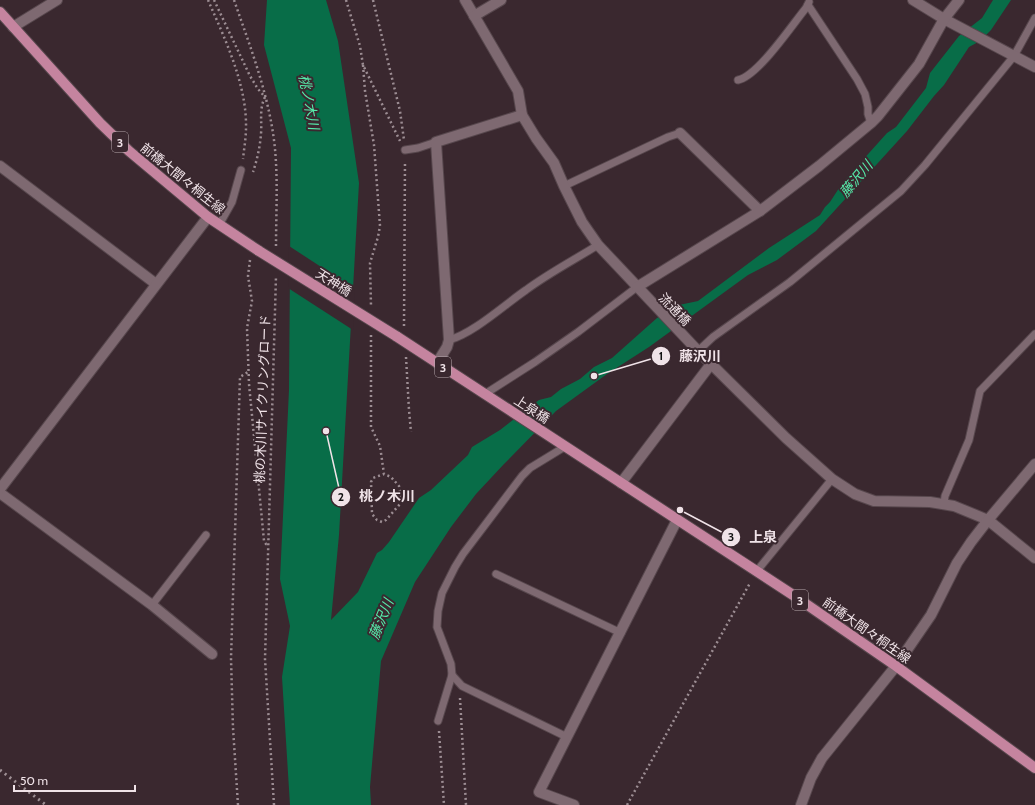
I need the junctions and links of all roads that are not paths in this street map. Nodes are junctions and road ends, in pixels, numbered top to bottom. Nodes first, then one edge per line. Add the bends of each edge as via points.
1 (57, 0) edge
2 (465, 0) edge
3 (500, 0) edge
4 (914, 0) edge
5 (959, 0) edge
6 (809, 2) edge
7 (0, 12) edge
8 (474, 16) junction
9 (1035, 18) edge
10 (948, 20) junction
11 (13, 27) junction
12 (1010, 54) junction
13 (1035, 67) edge
14 (738, 80) dead end
15 (522, 115) junction
16 (871, 123) junction
17 (680, 132) joint
18 (432, 144) junction
19 (405, 150) road end
20 (0, 166) edge
21 (241, 170) road end
22 (564, 186) junction
23 (760, 211) junction
24 (208, 217) junction
25 (219, 225) junction
26 (598, 245) junction
27 (259, 251) joint
28 (156, 284) junction
29 (639, 289) junction
30 (1035, 334) edge
31 (449, 340) junction
32 (694, 347) junction
33 (437, 363) junction
34 (711, 364) junction
35 (488, 396) junction
36 (562, 444) junction
37 (1035, 464) edge
38 (832, 479) junction
39 (621, 483) junction
40 (0, 489) edge
41 (0, 493) edge
42 (944, 504) junction
43 (677, 520) junction
44 (988, 520) junction
45 (206, 535) dead end
46 (1035, 558) edge
47 (756, 572) junction
48 (496, 574) dead end
49 (152, 605) junction
50 (620, 633) junction
51 (212, 654) dead end
52 (896, 666) junction
53 (452, 674) junction
54 (438, 721) road end
55 (567, 738) junction
56 (1035, 768) edge
57 (574, 805) edge
58 (801, 805) edge

1 - 11 street
2 - 8 street
3 - 8 street
4 - 10 street
5 - 10 street
6 - 14 lane via 762,61 743,79
6 - 16 lane via 865,94
7 - 11 main road, 前橋大間々桐生線 / 3
8 - 15 street via 518,91
9 - 12 lane
10 - 12 street
10 - 16 street via 919,64
11 - 24 main road, 前橋大間々桐生線 / 3 via 129,151
12 - 13 street
12 - 32 lane via 925,165 901,191 790,282 713,337
15 - 18 street
15 - 22 street, 流通橋 via 554,163
16 - 23 street
17 - 22 lane
17 - 23 street
18 - 19 lane
18 - 31 street
20 - 28 street
21 - 25 lane via 232,202
22 - 26 street, 流通橋 via 582,222
23 - 29 street
24 - 25 main road, 前橋大間々桐生線 / 3
24 - 28 street
25 - 27 main road, 前橋大間々桐生線 / 3
26 - 29 street, 流通橋
26 - 31 lane via 527,289 458,338
27 - 33 main road, 天神橋 / 3, bridge
28 - 40 street
29 - 32 street, 流通橋
29 - 35 lane
30 - 42 lane via 980,391 969,440
31 - 33 street
32 - 34 street, 流通橋
33 - 35 main road, 3
34 - 38 street, 流通橋
34 - 39 street
35 - 36 main road, 上泉橋 / 3
36 - 39 main road, 前橋大間々桐生線 / 3
36 - 53 lane via 526,472 463,554 448,580 438,611 437,627 451,664
37 - 44 street
38 - 42 street, 流通橋 via 855,494 874,501
38 - 47 lane
39 - 43 main road, 前橋大間々桐生線 / 3
41 - 49 street
42 - 44 street, 流通橋
43 - 47 main road, 前橋大間々桐生線 / 3
43 - 50 street
44 - 46 street, 流通橋
44 - 52 street via 957,563 931,615
45 - 49 lane
47 - 52 main road, 前橋大間々桐生線 / 3
48 - 50 lane
49 - 51 street
50 - 55 street
52 - 56 main road, 前橋大間々桐生線 / 3
52 - 58 street via 822,758
53 - 54 lane
53 - 55 lane via 462,686
55 - 57 street via 540,792

